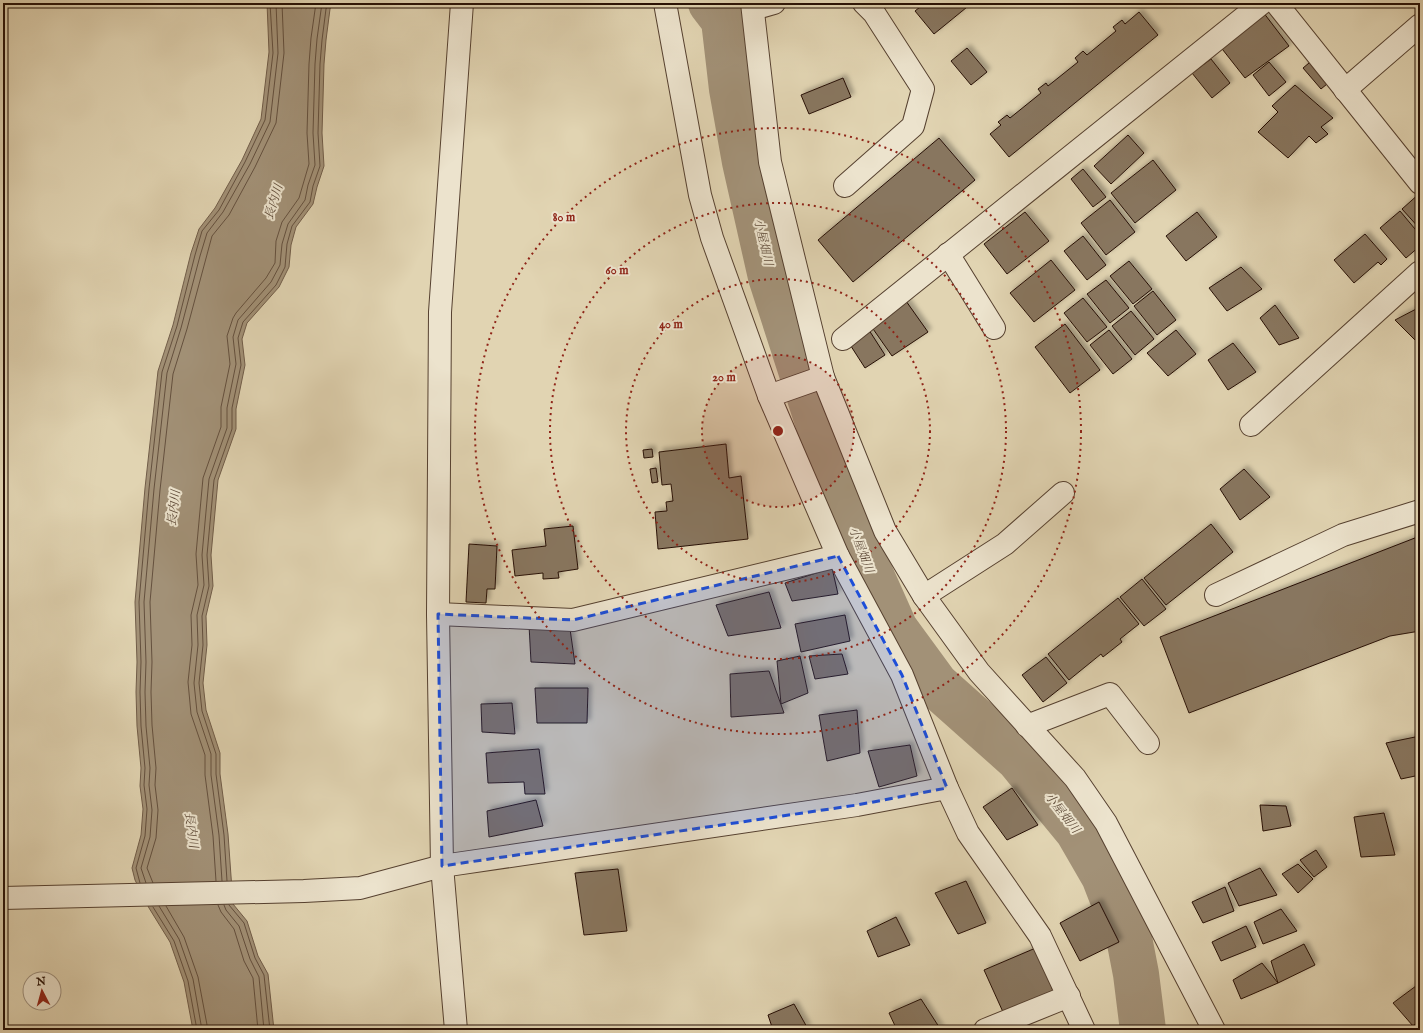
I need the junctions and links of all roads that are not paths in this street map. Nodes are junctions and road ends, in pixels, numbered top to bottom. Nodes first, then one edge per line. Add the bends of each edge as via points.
1 (462, 3) edge
2 (666, 3) edge
3 (774, 3) edge
4 (864, 3) edge
5 (1262, 3) edge
6 (1276, 3) edge
7 (753, 6) edge
8 (1420, 25) edge
9 (1345, 90) junction
10 (1420, 183) edge
11 (845, 186) dead end
12 (948, 254) junction
13 (1420, 272) edge
14 (994, 328) dead end
15 (842, 339) dead end
16 (819, 378) junction
17 (773, 394) junction
18 (1251, 425) dead end
19 (1063, 493) dead end
20 (1420, 511) edge
21 (838, 556) junction
22 (1216, 595) dead end
23 (924, 596) junction
24 (438, 614) junction
25 (1027, 726) junction
26 (1148, 743) dead end
27 (947, 788) junction
28 (442, 866) junction
29 (6, 898) edge
30 (1069, 996) junction
31 (456, 1030) edge
32 (985, 1030) edge
33 (1084, 1030) edge
34 (1214, 1030) edge

1 - 24 street via 440,312
2 - 17 street via 700,195 712,238
3 - 7 street
4 - 11 street via 874,13 923,89 913,126
5 - 12 street
6 - 9 street
7 - 16 street via 770,162
8 - 9 street
9 - 10 street
12 - 14 street
12 - 15 street
13 - 18 street
16 - 17 street
16 - 23 street via 885,531
17 - 21 street
19 - 23 street via 1005,544
20 - 22 street via 1343,535
21 - 24 street via 573,620
21 - 27 street via 902,675
23 - 25 street via 979,672
24 - 28 street
25 - 26 street via 1110,694
25 - 34 street via 1075,778 1106,823
27 - 28 street via 857,805
27 - 30 street via 968,833 1040,936
28 - 29 street via 360,888
28 - 31 street
30 - 32 street
30 - 33 street

